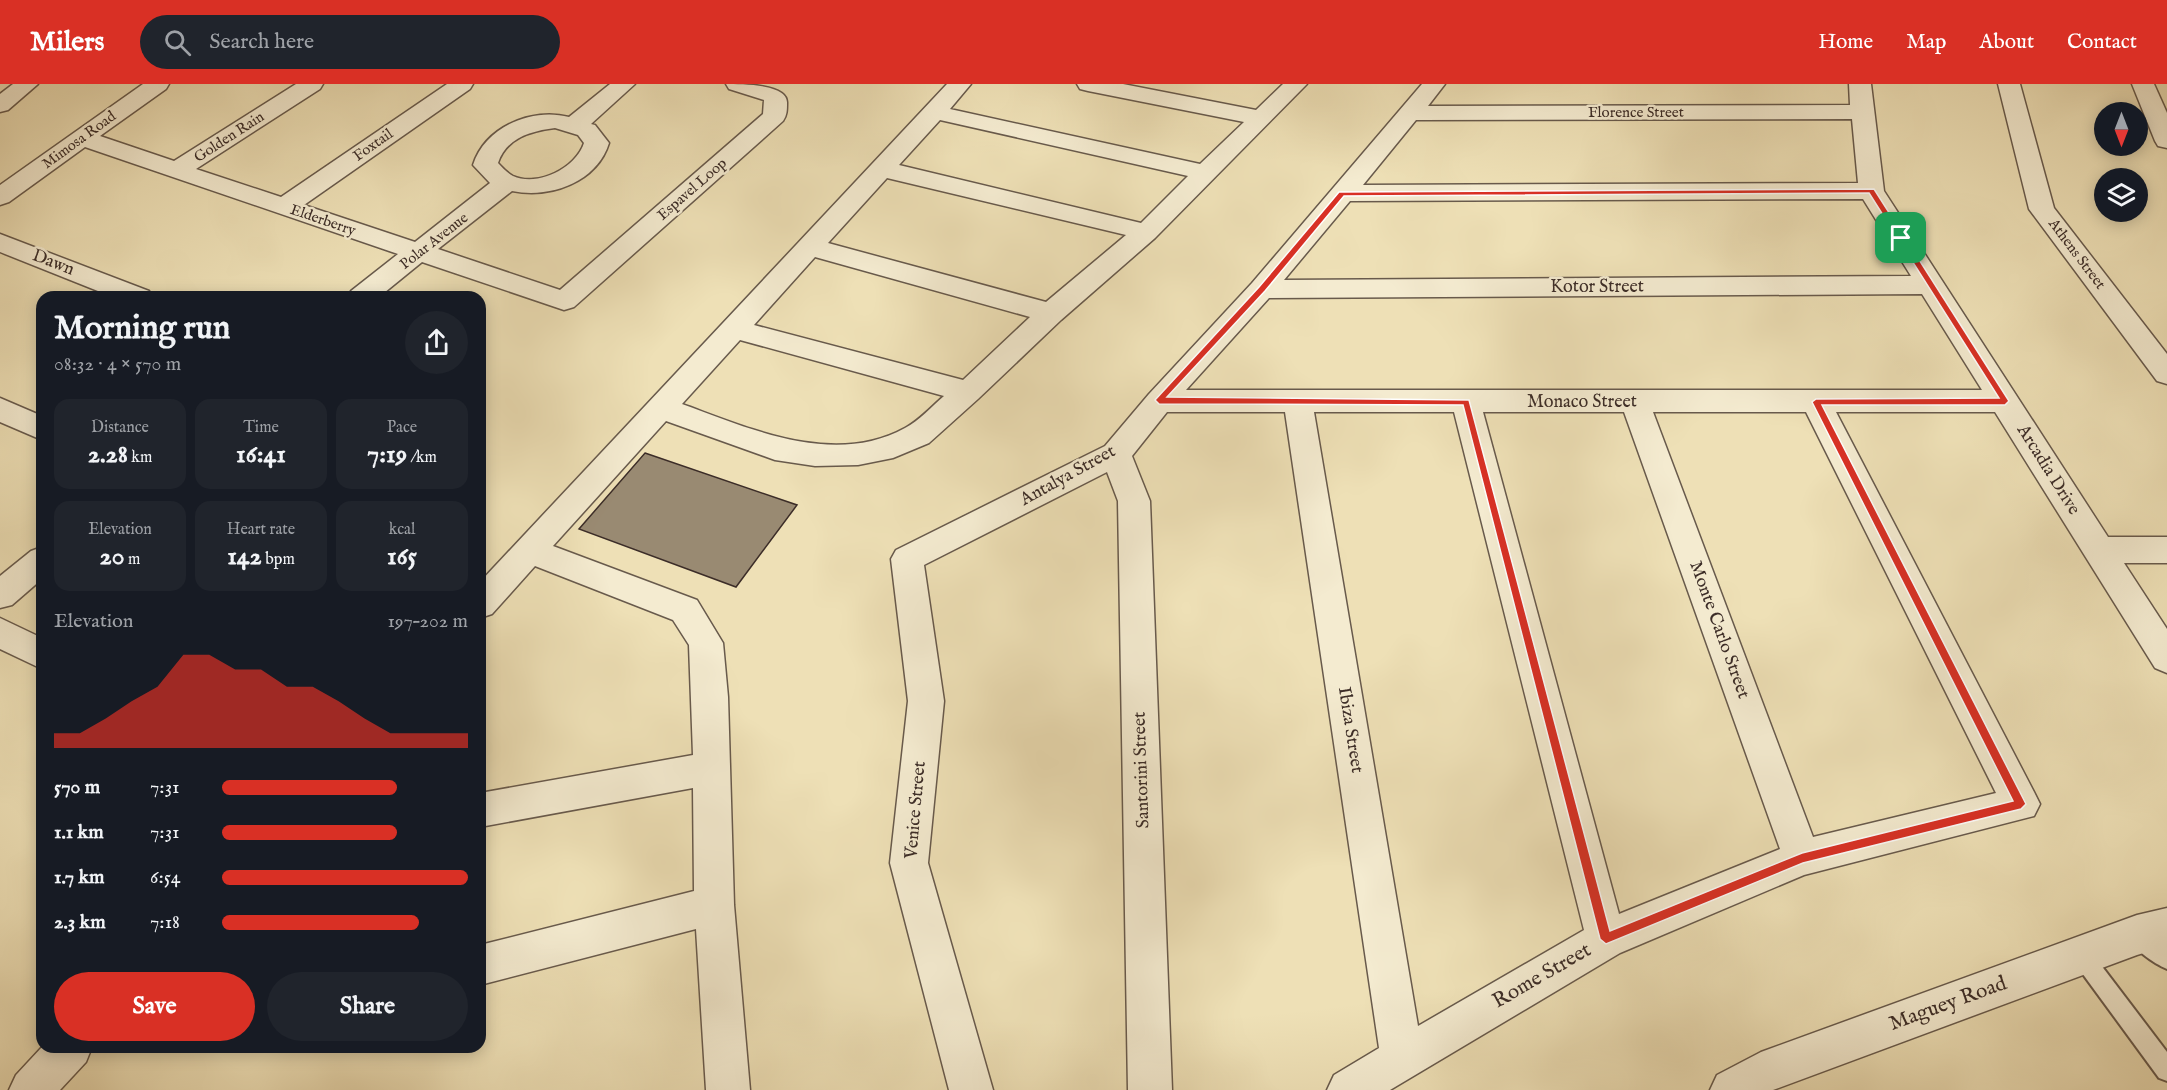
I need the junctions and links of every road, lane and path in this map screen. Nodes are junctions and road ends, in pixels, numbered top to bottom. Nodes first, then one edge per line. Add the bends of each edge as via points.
1 (27, 84) edge
2 (158, 84) edge
3 (312, 84) edge
4 (462, 84) edge
5 (624, 84) edge
6 (737, 84) edge
7 (960, 84) edge
8 (1088, 84) edge
9 (1296, 84) edge
10 (1434, 84) edge
11 (2009, 84) edge
12 (2143, 84) edge
13 (1861, 98) edge
14 (0, 105) edge
15 (934, 112) junction
16 (1409, 113) junction
17 (1262, 118) junction
18 (576, 124) junction
19 (81, 138) junction
20 (2167, 141) edge
21 (882, 169) junction
22 (177, 170) junction
23 (1206, 173) junction
24 (506, 184) junction
25 (1871, 190) junction
26 (1342, 194) junction
27 (0, 197) edge
28 (284, 207) junction
29 (1146, 232) junction
30 (0, 242) edge
31 (810, 246) junction
32 (419, 253) junction
33 (1931, 285) junction
34 (1262, 289) junction
35 (124, 291) edge
36 (369, 291) edge
37 (564, 302) joint
38 (1051, 313) junction
39 (734, 329) junction
40 (2167, 374) edge
41 (968, 392) junction
42 (1159, 400) junction
43 (1298, 401) junction
44 (2005, 401) junction
45 (1466, 402) junction
46 (1635, 402) junction
47 (1816, 402) junction
48 (661, 408) junction
49 (0, 409) edge
50 (36, 426) edge
51 (1116, 454) junction
52 (529, 550) junction
53 (2099, 550) junction
54 (2167, 550) edge
55 (908, 559) joint
56 (36, 565) edge
57 (0, 595) edge
58 (486, 597) edge
59 (0, 632) edge
60 (36, 652) edge
61 (2167, 658) edge
62 (711, 768) junction
63 (486, 809) edge
64 (1802, 858) junction
65 (714, 905) junction
66 (1606, 939) junction
67 (2157, 940) edge
68 (2081, 956) junction
69 (486, 963) edge
70 (65, 1053) edge
71 (1402, 1058) junction
72 (2167, 1070) edge
73 (31, 1090) edge
74 (728, 1090) edge
75 (971, 1090) edge
76 (1150, 1090) edge
77 (1349, 1090) edge
78 (1732, 1090) edge

1 - 14 street
2 - 19 street, Mimosa Road
3 - 22 street, Golden Rain
4 - 28 street, Foxtail
5 - 18 street
6 - 37 street, Espavel Loop via 776,96 775,116
7 - 15 street
8 - 17 street
9 - 17 street
10 - 16 street, Antalya Street
11 - 40 street, Athens Street via 2042,209
12 - 20 street
13 - 16 street, Florence Street
13 - 25 street, Arcadia Drive
15 - 21 street
15 - 23 street
16 - 26 street, Antalya Street
17 - 23 street
18 - 24 street via 535,124 498,140 487,153 485,165 492,176
18 - 24 street via 590,131 598,141 597,153 587,166 549,184
19 - 22 street, Elderberry
19 - 27 street, Mimosa Road
21 - 29 street
21 - 31 street
22 - 28 street, Elderberry
23 - 29 street
24 - 32 street, Polar Avenue
25 - 26 street
25 - 33 street, Arcadia Drive
26 - 34 street, Antalya Street
28 - 32 street, Elderberry
29 - 38 street
30 - 35 street, Dawn
31 - 38 street
31 - 39 street
32 - 36 street, Polar Avenue
32 - 37 street, Elderberry
33 - 34 street, Kotor Street
33 - 44 street, Arcadia Drive
34 - 42 street, Antalya Street
38 - 41 street
39 - 41 street
39 - 48 street
41 - 48 street via 918,435 893,447 858,453 815,455 775,449
42 - 43 street, Monaco Street
42 - 51 street, Antalya Street
43 - 45 street, Monaco Street
43 - 71 street, Ibiza Street
44 - 47 street, Monaco Street
44 - 53 street, Arcadia Drive
45 - 46 street, Monaco Street
45 - 66 street
46 - 47 street, Monaco Street
46 - 64 street, Monte Carlo Street
47 - 64 street, Rome Street via 2021,804
48 - 52 street
49 - 50 street
51 - 55 street, Antalya Street
51 - 76 street, Santorini Street via 1134,501
52 - 58 street
52 - 62 street via 685,610 706,643
53 - 54 street
53 - 61 street, Arcadia Drive
55 - 75 street, Venice Street via 927,701 909,863
56 - 57 street
59 - 60 street
62 - 63 street
62 - 65 street
64 - 66 street, Rome Street
65 - 69 street
65 - 74 street
66 - 71 street, Rome Street
67 - 68 street, Maguey Road
68 - 72 lane
68 - 78 street, Maguey Road via 1761,1073
70 - 73 street
71 - 77 street, Rome Street

